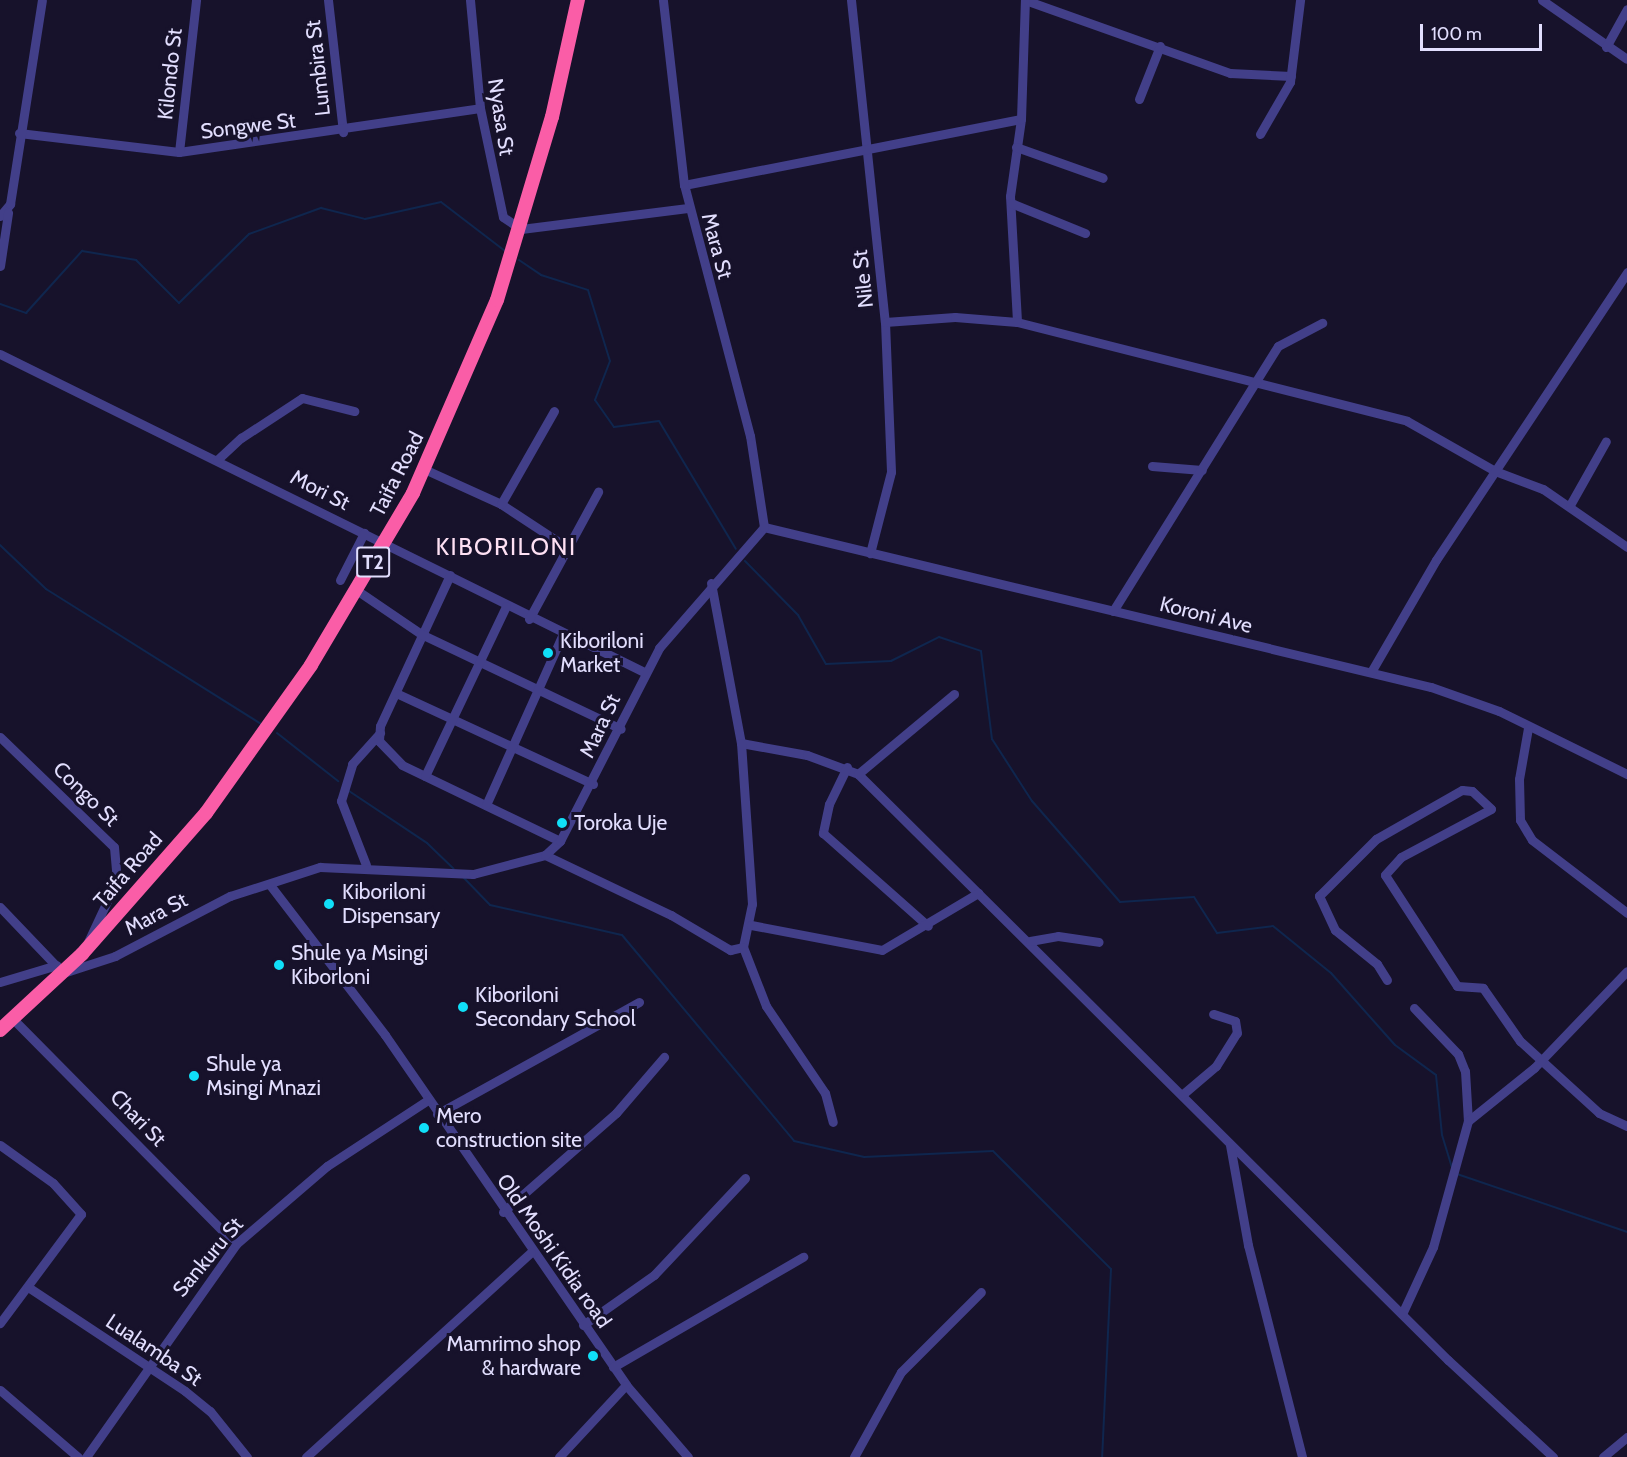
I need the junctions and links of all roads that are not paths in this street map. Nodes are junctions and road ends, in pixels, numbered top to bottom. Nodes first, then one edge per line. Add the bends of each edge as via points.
1 (42, 0) edge
2 (196, 0) edge
3 (328, 0) edge
4 (470, 0) edge
5 (578, 0) edge
6 (663, 0) edge
7 (851, 0) edge
8 (1025, 0) edge
9 (1300, 0) edge
10 (1542, 0) edge
11 (1627, 9) edge
12 (1160, 46) junction
13 (1606, 47) junction
14 (1627, 59) edge
15 (1292, 76) junction
16 (1139, 99) dead end
17 (480, 108) junction
18 (1020, 119) junction
19 (343, 132) junction
20 (19, 134) junction
21 (1260, 134) dead end
22 (1016, 147) junction
23 (179, 152) junction
24 (867, 152) junction
25 (1102, 178) dead end
26 (684, 185) junction
27 (1011, 203) junction
28 (688, 208) junction
29 (4, 214) edge
30 (521, 229) junction
31 (1085, 233) dead end
32 (0, 266) edge
33 (1627, 272) edge
34 (885, 322) junction
35 (1017, 322) junction
36 (1322, 323) dead end
37 (0, 354) edge
38 (1255, 380) junction
39 (354, 411) dead end
40 (554, 411) dead end
41 (1606, 441) dead end
42 (217, 460) junction
43 (1152, 465) dead end
44 (424, 469) junction
45 (1202, 470) junction
46 (1495, 471) junction
47 (598, 492) dead end
48 (501, 504) junction
49 (1570, 505) junction
50 (764, 527) junction
51 (364, 533) junction
52 (386, 542) junction
53 (1627, 547) edge
54 (568, 548) junction
55 (870, 553) junction
56 (450, 575) junction
57 (340, 580) dead end
58 (711, 583) junction
59 (355, 590) junction
60 (506, 606) junction
61 (1113, 611) junction
62 (529, 619) junction
63 (420, 634) junction
64 (563, 634) junction
65 (478, 664) junction
66 (644, 672) junction
67 (1371, 672) junction
68 (538, 691) junction
69 (396, 693) junction
70 (954, 694) dead end
71 (452, 719) junction
72 (1528, 728) junction
73 (621, 729) junction
74 (380, 733) junction
75 (0, 737) edge
76 (741, 743) junction
77 (513, 747) junction
78 (847, 767) junction
79 (858, 774) junction
80 (1627, 774) edge
81 (425, 776) junction
82 (593, 784) junction
83 (486, 805) junction
84 (560, 841) junction
85 (545, 855) junction
86 (366, 865) junction
87 (270, 885) junction
88 (978, 893) junction
89 (0, 907) edge
90 (1627, 913) edge
91 (751, 925) junction
92 (928, 926) junction
93 (1030, 941) junction
94 (1099, 942) dead end
95 (743, 947) junction
96 (82, 954) junction
97 (60, 969) junction
98 (1627, 971) edge
99 (1388, 980) dead end
100 (0, 982) edge
101 (639, 1002) dead end
102 (1414, 1008) dead end
103 (1213, 1014) dead end
104 (13, 1019) junction
105 (0, 1030) edge
106 (664, 1057) dead end
107 (1542, 1059) junction
108 (1183, 1094) junction
109 (429, 1100) junction
110 (437, 1114) junction
111 (1627, 1114) edge
112 (1468, 1121) junction
113 (833, 1122) dead end
114 (1623, 1124) edge
115 (0, 1145) edge
116 (1230, 1145) junction
117 (745, 1179) dead end
118 (503, 1212) junction
119 (236, 1244) junction
120 (531, 1252) junction
121 (803, 1257) dead end
122 (28, 1287) junction
123 (981, 1292) dead end
124 (1402, 1314) junction
125 (0, 1323) edge
126 (583, 1325) junction
127 (146, 1365) junction
128 (613, 1367) junction
129 (626, 1385) junction
130 (0, 1390) edge
131 (1627, 1437) edge
132 (78, 1457) edge
133 (86, 1457) edge
134 (248, 1457) edge
135 (306, 1457) edge
136 (559, 1457) edge
137 (688, 1457) edge
138 (854, 1457) edge
139 (1302, 1457) edge
140 (1552, 1457) edge
141 (1603, 1457) edge

1 - 20 street
2 - 23 street, Kilondo St
3 - 19 street, Lumbira St
4 - 17 street, Nyasa St
5 - 30 highway, Taifa Road / T2
6 - 26 street, Mara St
7 - 24 street, Nile St
8 - 12 street
8 - 18 street
9 - 15 street
10 - 13 street
11 - 13 street
12 - 15 street via 1230,73
12 - 16 street
13 - 14 street
15 - 21 street
17 - 19 street, Songwe St
17 - 30 street, Nyasa St via 498,204 503,217
18 - 22 street
18 - 24 street
19 - 23 street, Songwe St
20 - 23 street, Songwe St
20 - 29 street
22 - 25 street
22 - 27 street
24 - 26 street
24 - 34 street, Nile St
26 - 28 street, Mara St
27 - 31 street
27 - 35 street
28 - 30 street
28 - 50 street, Mara St via 750,436
29 - 32 street
30 - 44 highway, Taifa Road / T2 via 497,300
33 - 46 street
34 - 35 street via 955,317
34 - 55 street, Nile St via 891,472
35 - 38 street via 1090,344
36 - 38 street via 1286,338
37 - 42 street, Mori St
38 - 45 street
38 - 46 street via 1407,421
39 - 42 street via 302,398 240,438
40 - 48 street
41 - 49 street
42 - 51 street, Mori St
43 - 45 street
44 - 48 street
44 - 52 highway, Taifa Road / T2
45 - 61 street
46 - 49 street
46 - 67 street
47 - 54 street
48 - 54 street
49 - 53 street
50 - 55 street, Koroni Ave
50 - 58 street, Mara St
51 - 52 street, Mori St
51 - 57 street
52 - 56 street, Mori St
52 - 59 highway, Taifa Road / T2
54 - 62 street
55 - 61 street, Koroni Ave
56 - 60 street, Mori St
56 - 63 street
58 - 66 street, Mara St
58 - 76 street
59 - 63 street
59 - 96 highway, Taifa Road / T2 via 266,733 206,813
60 - 62 street, Mori St
60 - 65 street
61 - 67 street, Koroni Ave
62 - 64 street, Mori St
63 - 65 street
63 - 69 street
64 - 66 street, Mori St
64 - 68 street
65 - 68 street
65 - 71 street
66 - 73 street, Mara St
67 - 72 street, Koroni Ave via 1446,691
68 - 73 street
68 - 77 street
69 - 71 street
69 - 74 street
70 - 79 street
71 - 77 street
71 - 81 street
72 - 80 street, Koroni Ave
72 - 90 street via 1519,779 1520,820 1532,840
73 - 82 street, Mara St
74 - 81 street via 389,754
74 - 86 street via 352,764 341,801
75 - 96 street, Congo St via 102,833 119,859 117,880
76 - 78 street
76 - 91 street
77 - 82 street
77 - 83 street
78 - 79 street
78 - 92 street via 829,804 822,833
79 - 88 street via 945,854
81 - 83 street
82 - 84 street, Mara St
83 - 84 street
84 - 85 street, Mara St
85 - 86 street, Mara St via 455,874
85 - 95 street via 671,915 730,950
86 - 87 street, Mara St via 320,867
87 - 97 street, Mara St via 230,896 116,956
87 - 109 street, Old Moshi Kidia road
88 - 92 street
88 - 93 street
89 - 97 street
91 - 92 street via 882,950
91 - 95 street
93 - 94 street via 1058,936
93 - 108 street
95 - 113 street via 766,1006 825,1093
96 - 97 highway, Taifa Road / T2
97 - 100 street, Mara St
97 - 104 highway, Taifa Road / T2
98 - 107 street
99 - 107 street via 1377,964 1335,930 1319,896 1376,839 1462,790 1472,791 1491,809 1401,857 1384,874 1451,980 1460,988 1483,988 1506,1025
101 - 110 street
102 - 112 street via 1458,1054 1465,1071
103 - 108 street via 1235,1021 1237,1033 1215,1066
104 - 105 highway, Taifa Road / T2
104 - 119 street, Chari St
106 - 118 street via 616,1113
107 - 112 street
107 - 114 street via 1599,1113
108 - 116 street
109 - 110 street, Old Moshi Kidia road
109 - 119 street, Sankuru St via 327,1166
110 - 118 street, Old Moshi Kidia road
111 - 114 street
112 - 124 street via 1433,1247
115 - 122 street via 53,1183 81,1214
116 - 124 street
116 - 139 street via 1248,1245
117 - 126 street via 654,1275
118 - 120 street, Old Moshi Kidia road
119 - 127 street, Sankuru St
120 - 126 street, Old Moshi Kidia road
120 - 135 street
121 - 128 street
122 - 125 street
122 - 127 street, Lualamba St
123 - 138 street via 901,1372
124 - 140 street
126 - 128 street, Old Moshi Kidia road
127 - 133 street, Sankuru St
127 - 134 street, Lualamba St via 210,1411
128 - 129 street, Old Moshi Kidia road
129 - 136 street
129 - 137 street, Old Moshi Kidia road
130 - 132 street
131 - 141 street

